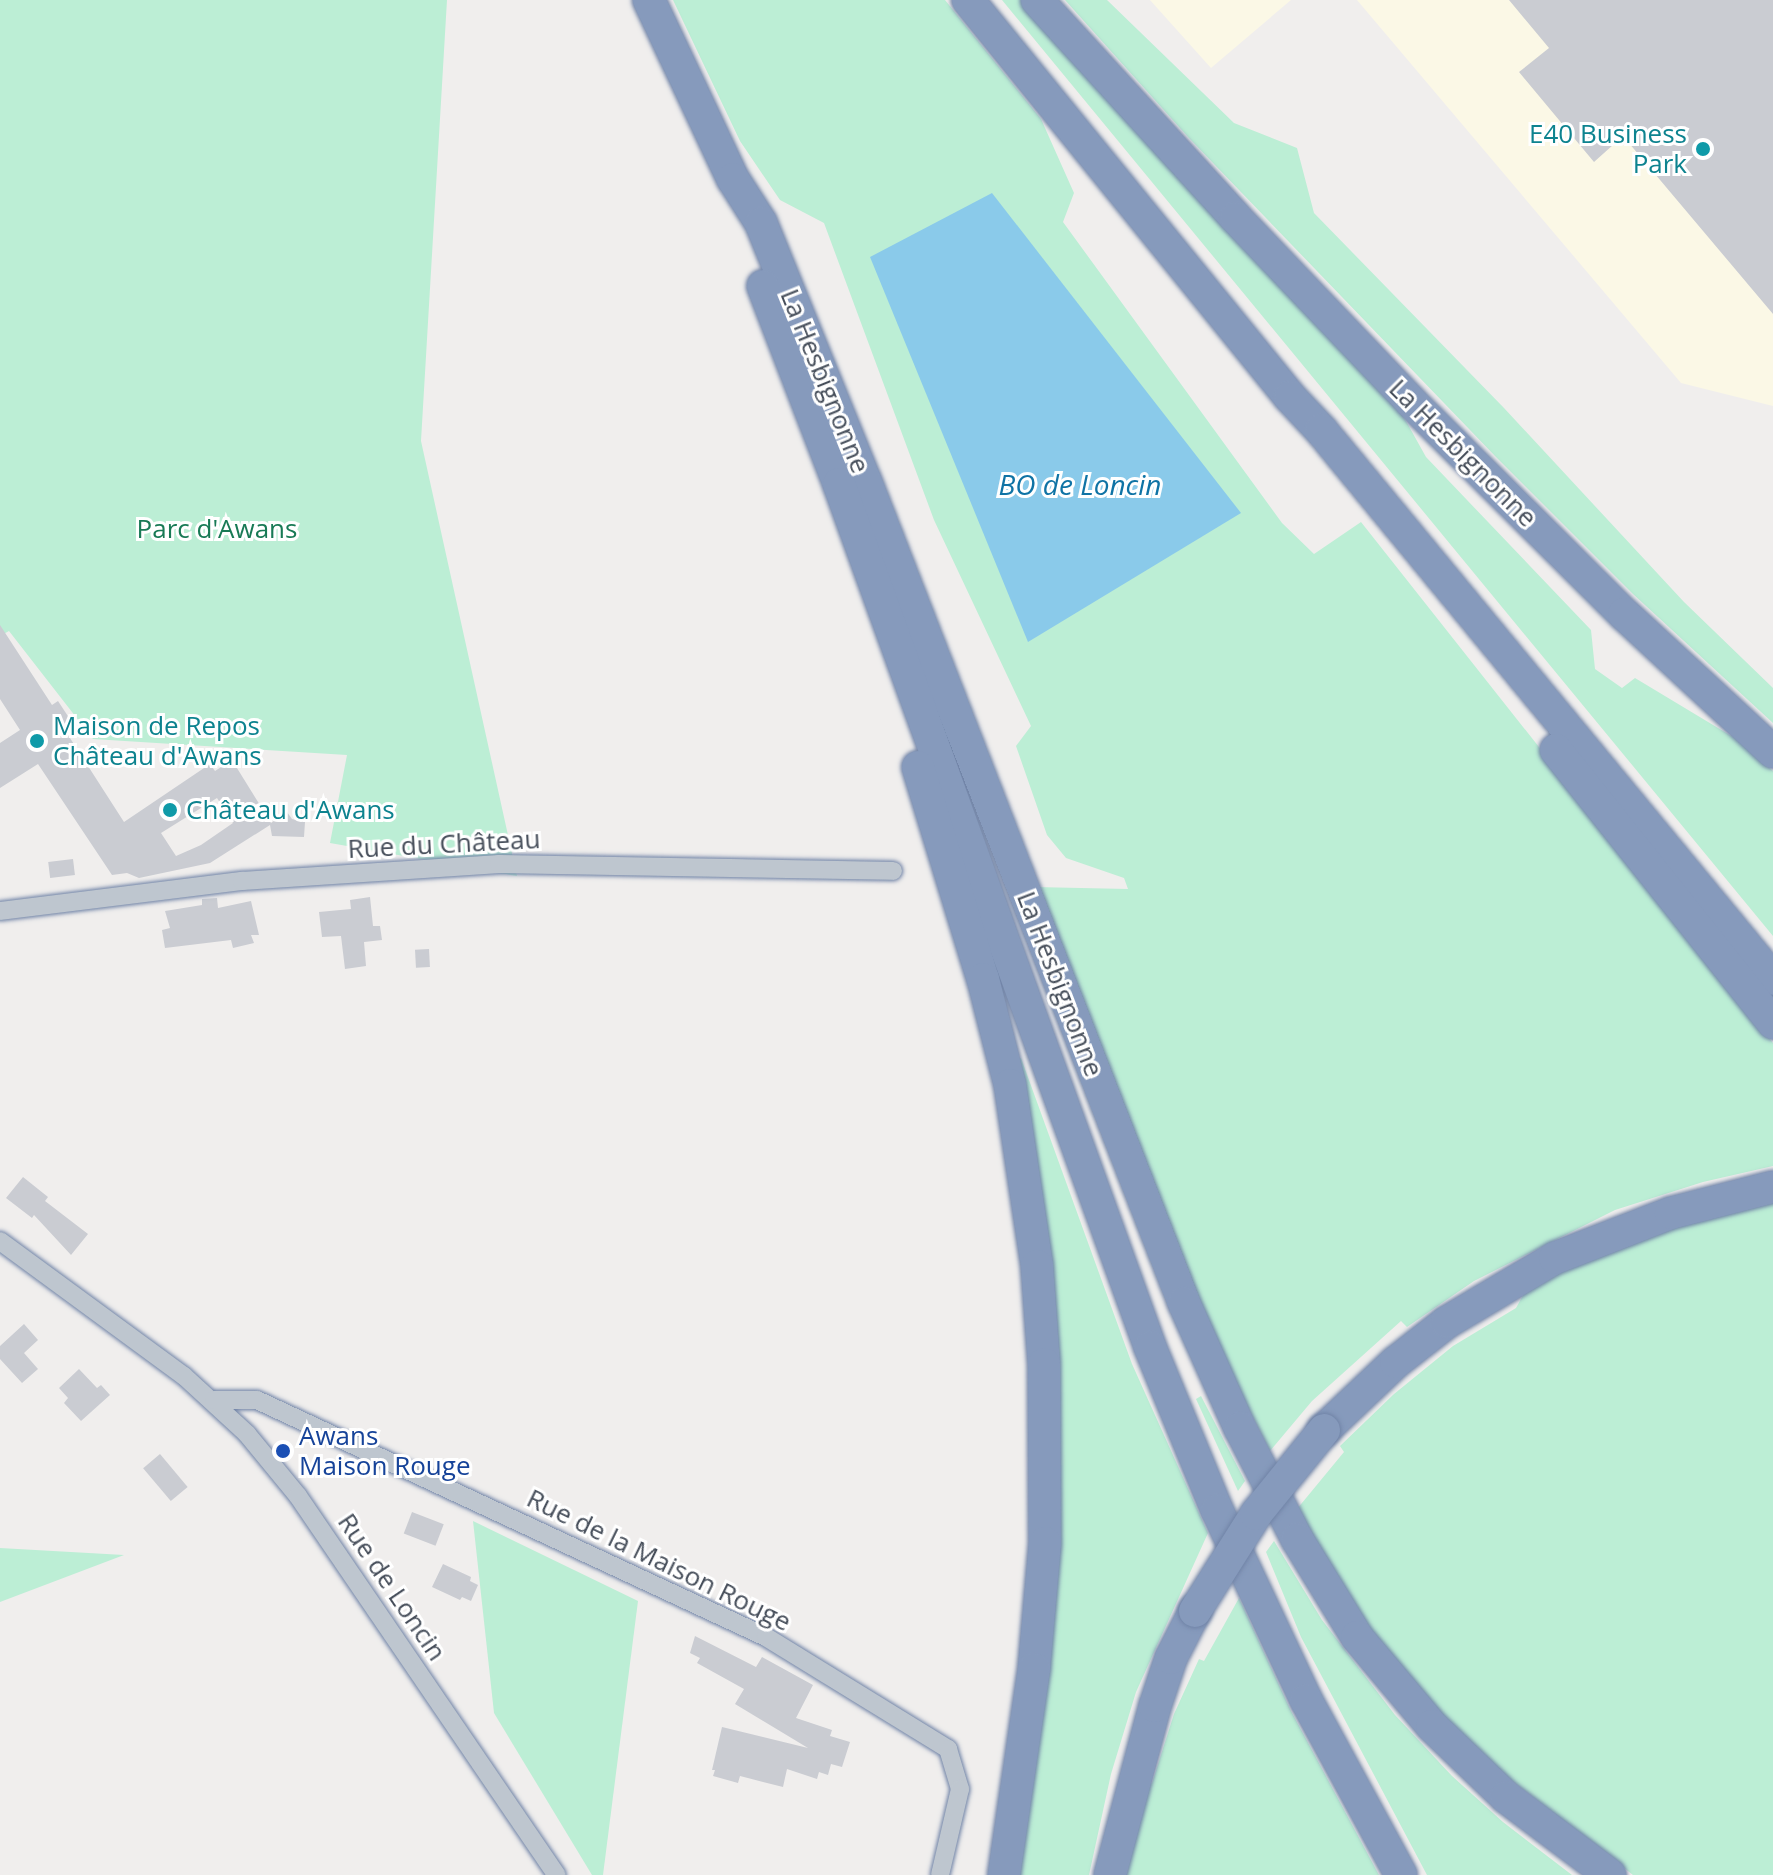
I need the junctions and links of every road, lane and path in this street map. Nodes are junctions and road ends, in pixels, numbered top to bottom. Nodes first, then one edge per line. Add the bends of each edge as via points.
1 (649, 0) edge
2 (968, 0) edge
3 (1037, 0) edge
4 (733, 179) junction
5 (1290, 397) junction
6 (905, 667) junction
7 (1773, 752) edge
8 (893, 871) dead end
9 (0, 911) edge
10 (1773, 979) edge
11 (1773, 1023) edge
12 (1773, 1187) edge
13 (0, 1241) edge
14 (214, 1400) junction
15 (557, 1875) edge
16 (940, 1875) edge
17 (1004, 1875) edge
18 (1110, 1875) edge
19 (1401, 1875) edge
20 (1610, 1875) edge

1 - 4 highway, La Hesbignonne
2 - 5 highway
3 - 7 highway, La Hesbignonne via 1411,402 1624,614
4 - 6 highway via 743,234
4 - 20 highway, La Hesbignonne via 761,223 865,480 1184,1303 1283,1512 1357,1637 1432,1726 1506,1797
5 - 10 highway
5 - 11 highway via 1306,436
6 - 17 highway via 900,705 955,880 1010,1085 1037,1266 1044,1364 1045,1543 1034,1669
6 - 19 highway via 1156,1362 1217,1510 1306,1700
8 - 9 street, Rue du Château via 499,864 242,881
12 - 18 highway, bridge via 1671,1213 1555,1258 1447,1322 1324,1430 1256,1514 1171,1658
13 - 14 street, Rue de Loncin
14 - 15 street, Rue de Loncin via 298,1496
14 - 16 street, Rue de la Maison Rouge via 257,1400 752,1631 948,1749 960,1789

